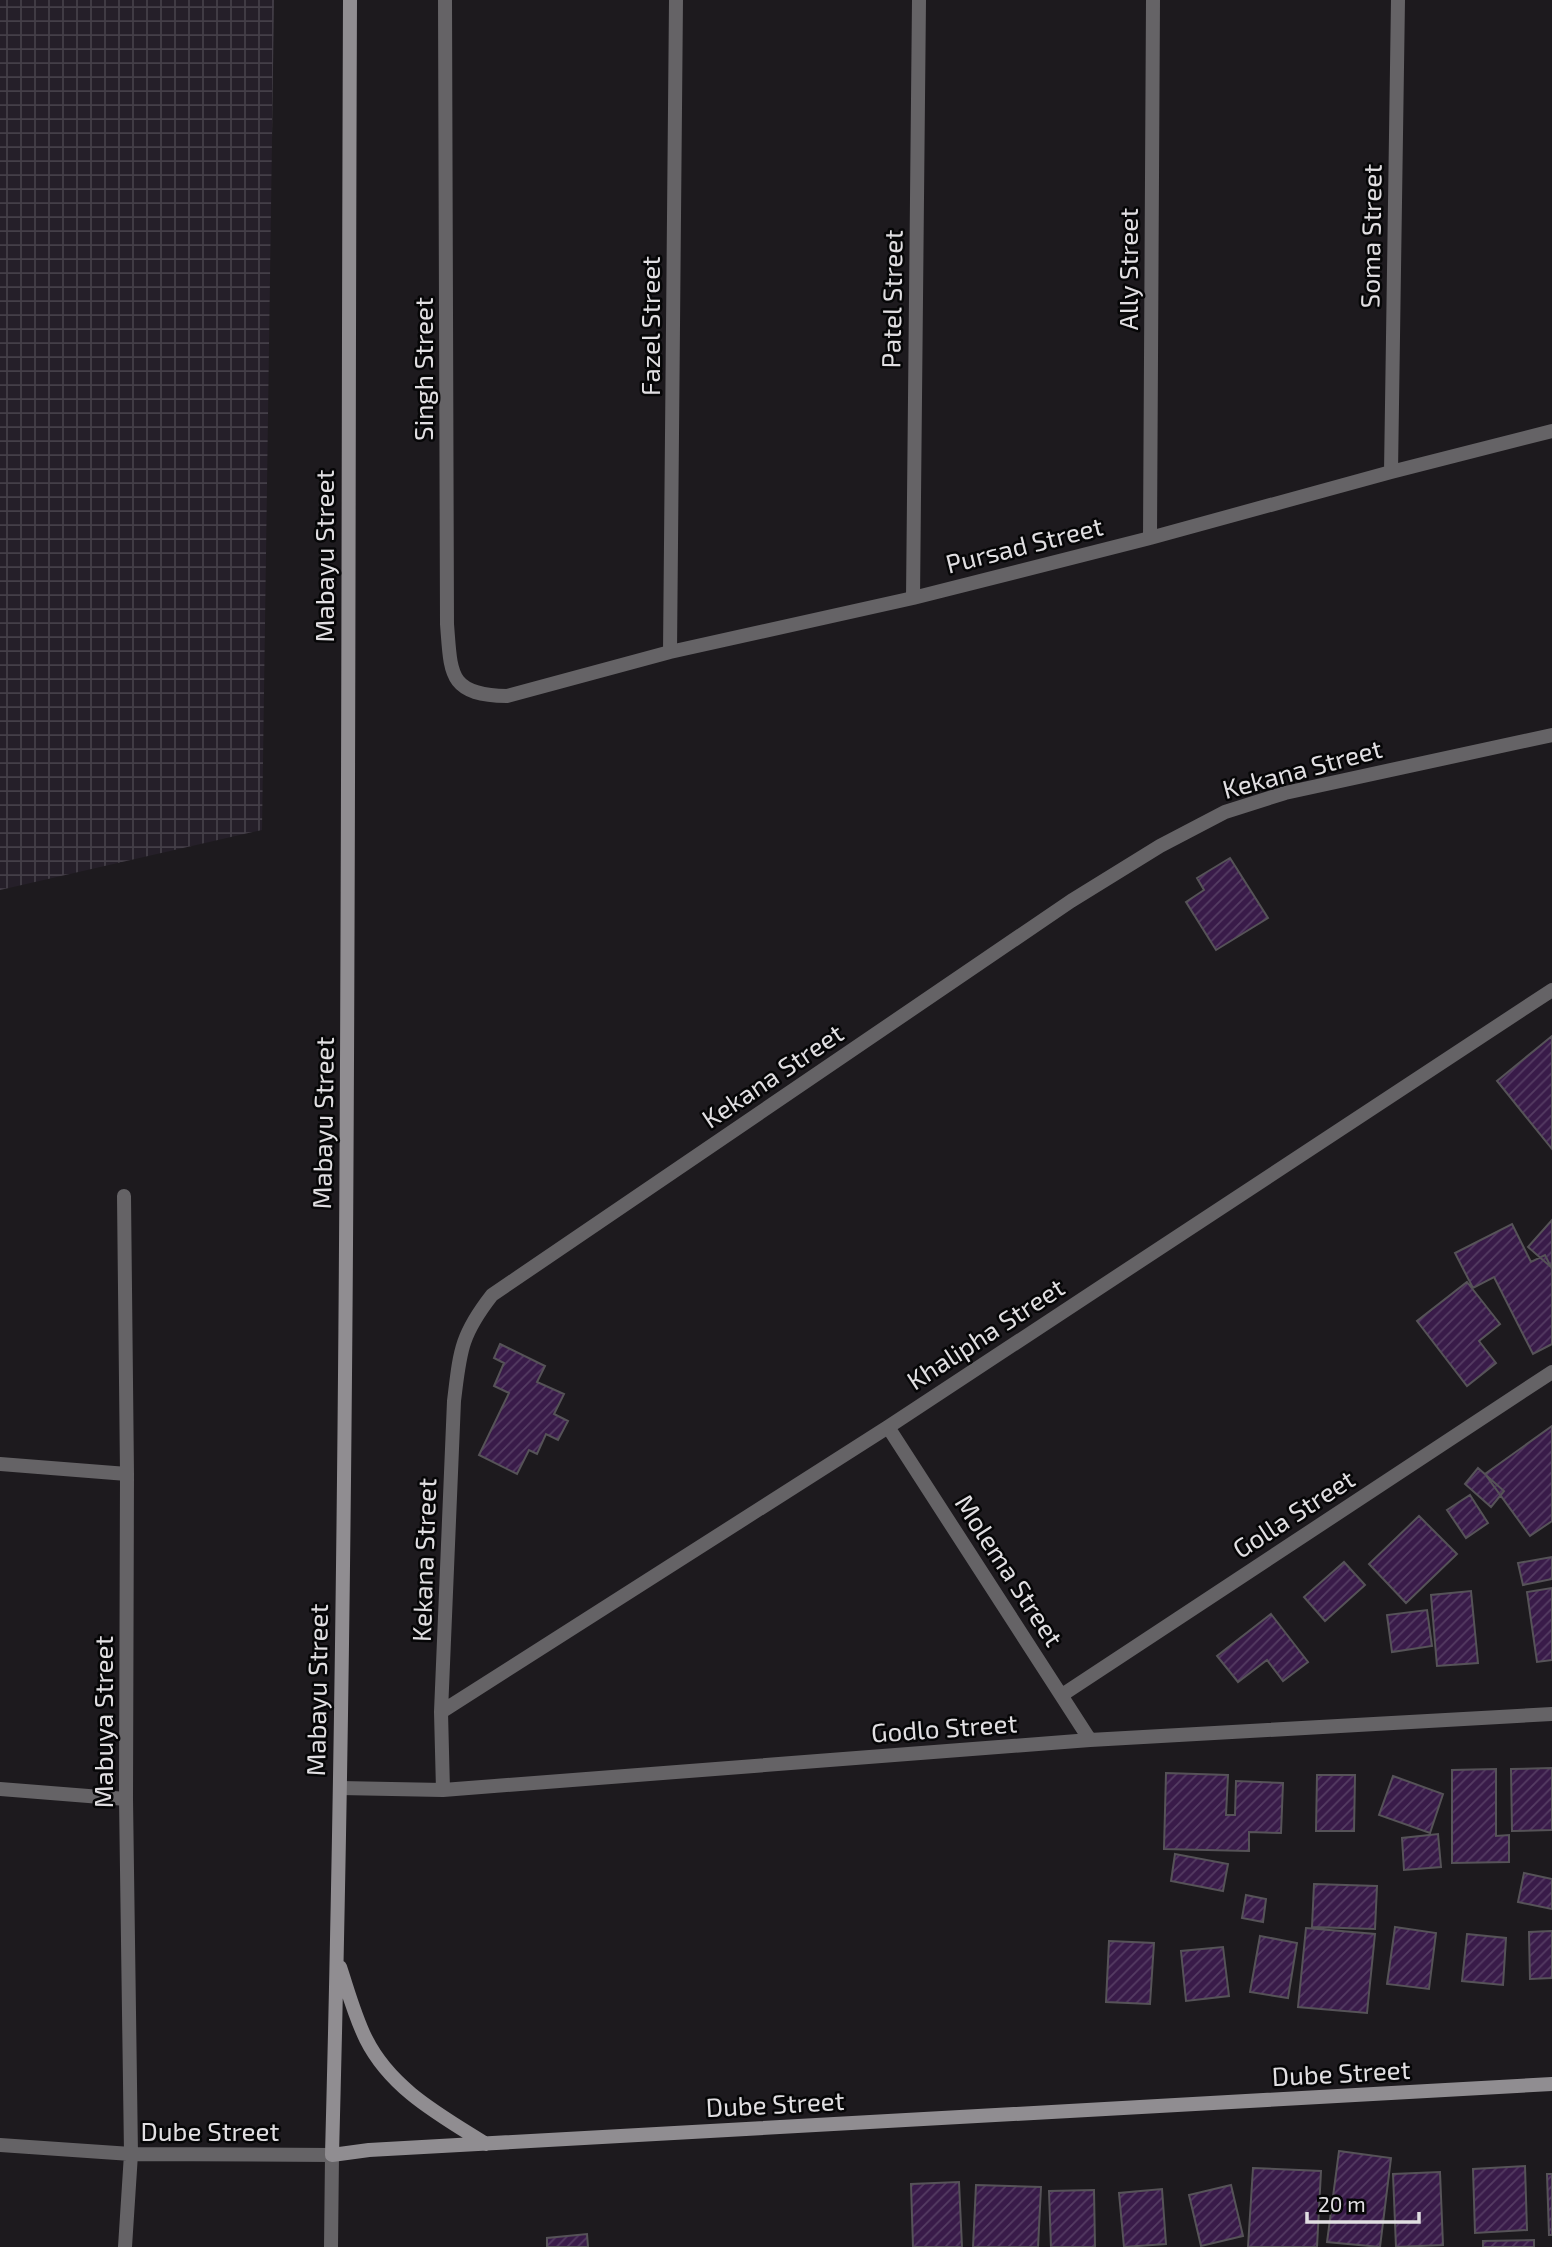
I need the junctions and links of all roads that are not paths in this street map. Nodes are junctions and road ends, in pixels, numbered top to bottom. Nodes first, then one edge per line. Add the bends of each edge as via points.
1 (350, 0) edge
2 (445, 0) edge
3 (676, 0) edge
4 (919, 0) edge
5 (1153, 0) edge
6 (1398, 0) edge
7 (1552, 431) edge
8 (1391, 472) junction
9 (1150, 538) junction
10 (913, 598) junction
11 (670, 652) junction
12 (507, 696) joint
13 (1552, 735) edge
14 (1552, 990) edge
15 (124, 1196) dead end
16 (1552, 1372) edge
17 (888, 1427) junction
18 (0, 1464) edge
19 (127, 1474) junction
20 (1062, 1695) junction
21 (442, 1712) junction
22 (1552, 1714) edge
23 (1090, 1740) junction
24 (340, 1788) junction
25 (0, 1789) edge
26 (443, 1790) junction
27 (126, 1799) junction
28 (337, 1959) junction
29 (1552, 2084) edge
30 (486, 2144) junction
31 (0, 2145) edge
32 (131, 2154) junction
33 (332, 2155) junction
34 (125, 2247) edge
35 (331, 2247) edge

1 - 24 street, Mabayu Street
2 - 12 street, Singh Street via 447,624 451,669 456,681 482,696
3 - 11 street, Fazel Street
4 - 10 street, Patel Street
5 - 9 street, Ally Street
6 - 8 street, Soma Street
7 - 8 street, Pursad Street
8 - 9 street, Pursad Street
9 - 10 street, Pursad Street
10 - 11 street, Pursad Street
11 - 12 street, Pursad Street
13 - 21 street, Kekana Street via 1285,793 1225,812 1071,901 492,1296 472,1320 460,1350
14 - 17 street, Khalipha Street
15 - 19 street, Mabuya Street
16 - 20 street, Golla Street
17 - 20 street, Molema Street
17 - 21 street, Khalipha Street
18 - 19 street
19 - 27 street, Mabuya Street
20 - 23 street, Molema Street
21 - 26 street, Kekana Street
22 - 23 street, Godlo Street
23 - 26 street, Godlo Street
24 - 26 street, Godlo Street
24 - 28 street, Mabayu Street
25 - 27 street
27 - 32 street, Mabuya Street
28 - 30 street via 366,2039 393,2080
28 - 33 street, Mabayu Street
29 - 30 street, Dube Street
30 - 33 street, Dube Street
31 - 32 street, Dube Street
32 - 33 street, Dube Street
32 - 34 street, Mabuya Street
33 - 35 street, Mabayu Street

